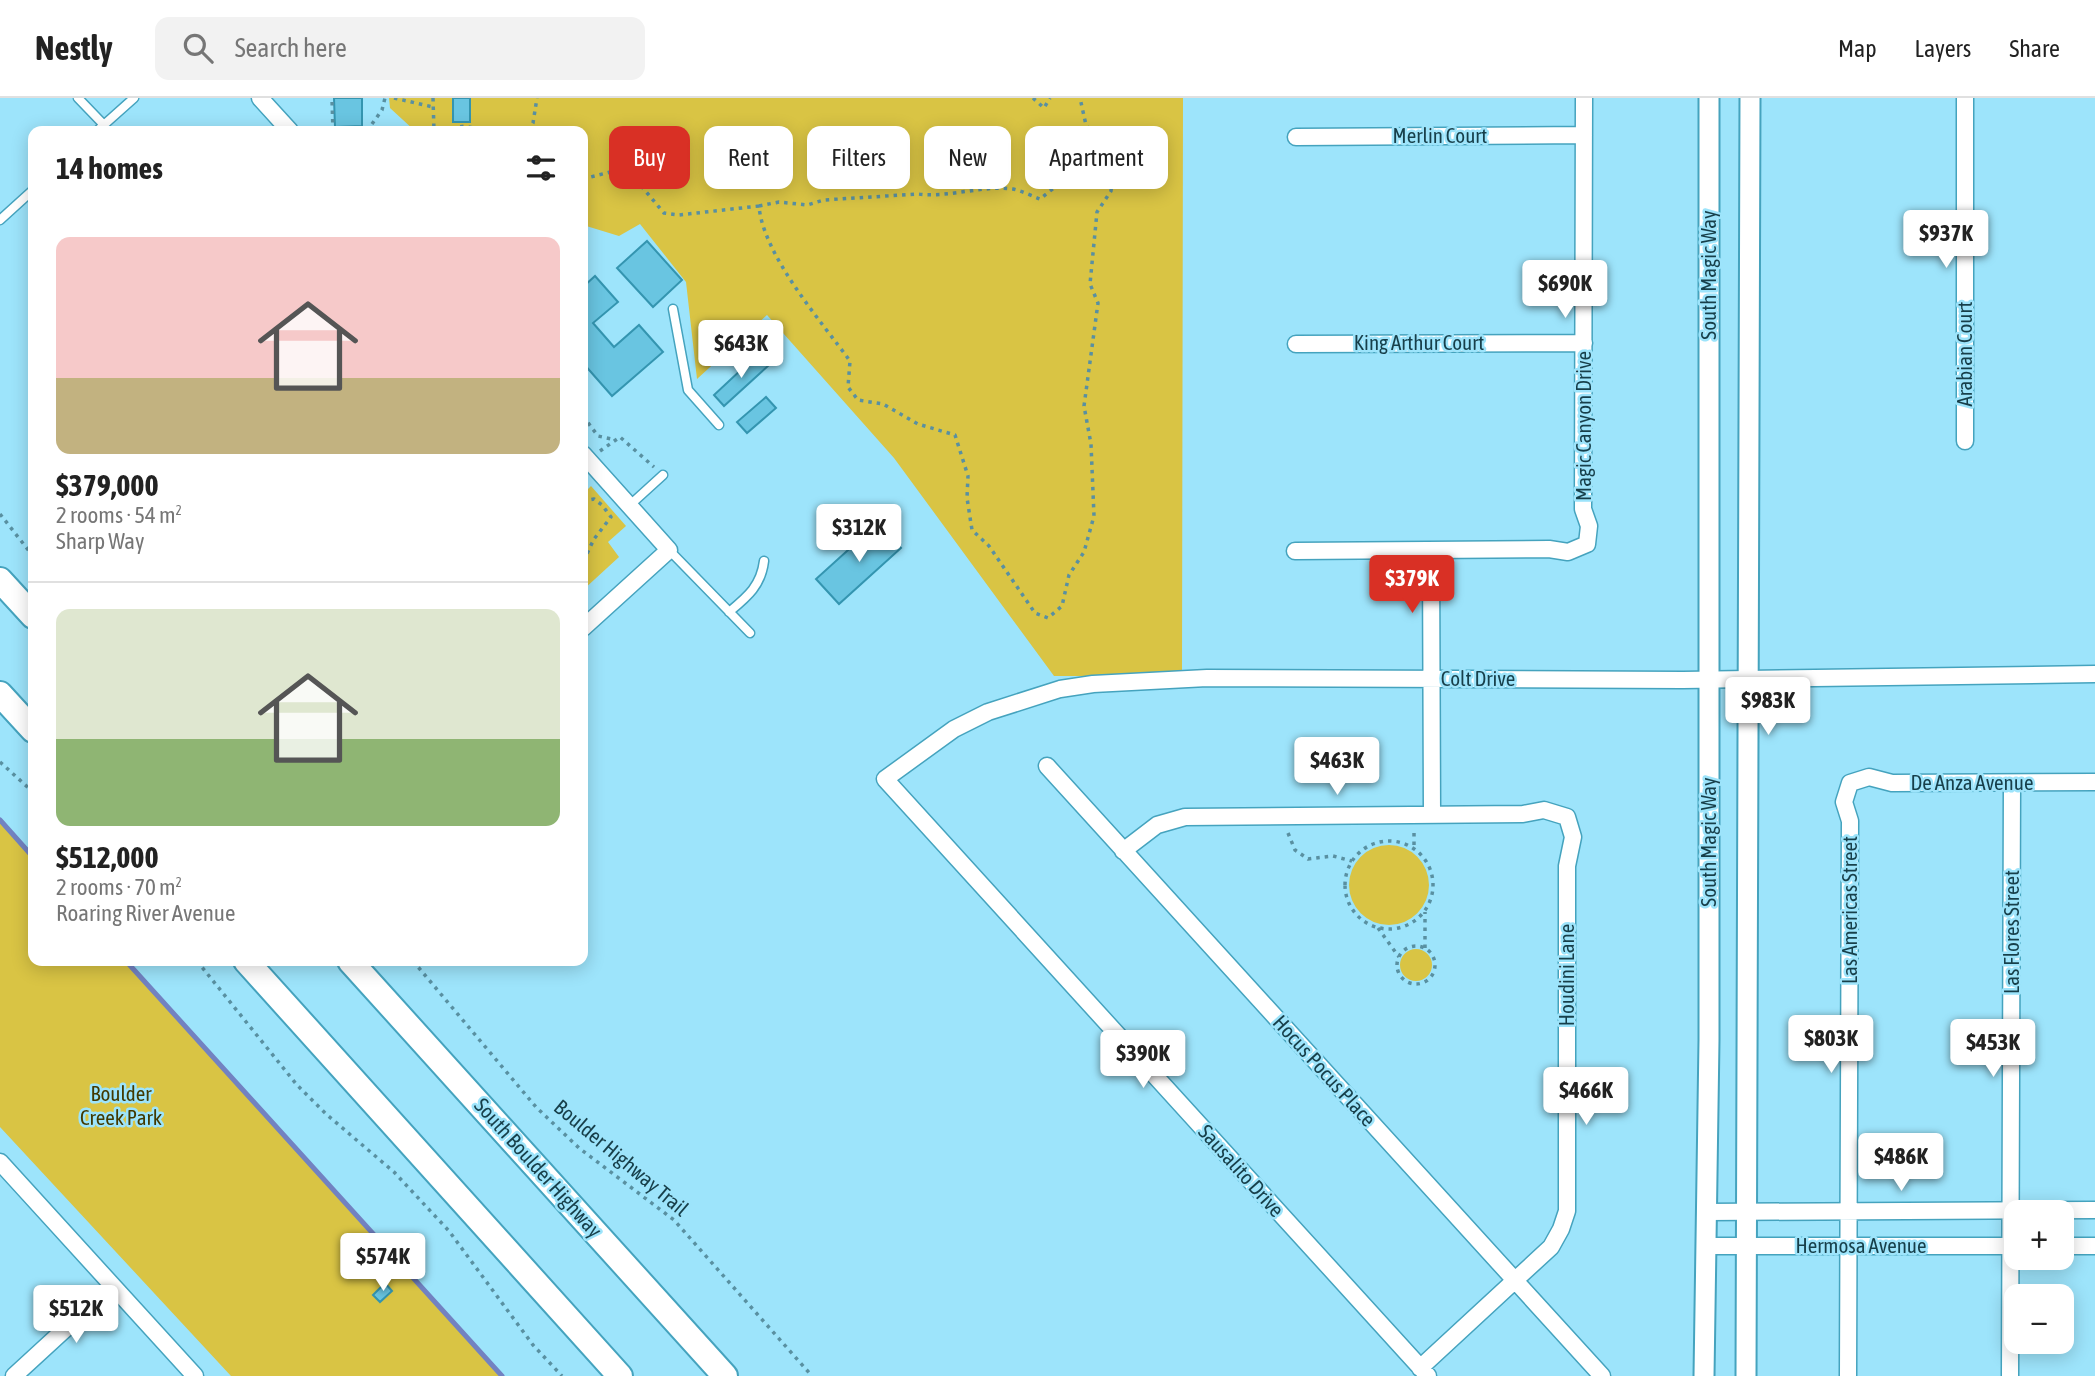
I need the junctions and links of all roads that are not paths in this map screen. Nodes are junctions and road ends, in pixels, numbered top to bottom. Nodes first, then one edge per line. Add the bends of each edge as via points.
1 (78, 98) edge
2 (134, 98) edge
3 (260, 98) edge
4 (1584, 98) edge
5 (1709, 98) edge
6 (1750, 98) edge
7 (1965, 98) edge
8 (99, 126) edge
9 (103, 126) edge
10 (285, 126) edge
11 (1584, 135) junction
12 (1296, 137) dead end
13 (28, 195) edge
14 (0, 220) edge
15 (673, 309) dead end
16 (1584, 342) junction
17 (1296, 344) dead end
18 (719, 425) dead end
19 (1965, 441) dead end
20 (588, 460) edge
21 (663, 475) road end
22 (630, 505) junction
23 (668, 550) junction
24 (1295, 551) dead end
25 (1431, 551) junction
26 (764, 561) dead end
27 (0, 580) edge
28 (28, 611) edge
29 (729, 612) junction
30 (588, 623) edge
31 (750, 633) dead end
32 (2095, 674) edge
33 (1748, 678) junction
34 (1430, 679) junction
35 (1708, 680) junction
36 (0, 694) edge
37 (28, 725) edge
38 (1047, 766) dead end
39 (885, 779) joint
40 (2095, 782) edge
41 (1850, 783) joint
42 (2012, 783) junction
43 (1432, 815) junction
44 (1123, 851) junction
45 (251, 966) edge
46 (355, 966) edge
47 (0, 1162) edge
48 (2011, 1200) edge
49 (2074, 1210) edge
50 (2095, 1210) edge
51 (1849, 1211) junction
52 (2004, 1211) edge
53 (1707, 1212) junction
54 (1747, 1212) junction
55 (2095, 1245) edge
56 (1706, 1246) junction
57 (2004, 1246) edge
58 (2074, 1246) edge
59 (1746, 1247) junction
60 (1849, 1247) junction
61 (2013, 1270) edge
62 (1515, 1282) junction
63 (113, 1286) junction
64 (1424, 1372) edge
65 (14, 1376) edge
66 (195, 1376) edge
67 (620, 1376) edge
68 (725, 1376) edge
69 (1602, 1376) edge
70 (1704, 1376) edge
71 (1746, 1376) edge
72 (1848, 1376) edge
73 (2010, 1376) edge

1 - 8 lane
2 - 9 lane
3 - 10 street
4 - 11 street, Magic Canyon Drive
5 - 35 street, South Magic Way
6 - 33 street, South Magic Way
7 - 19 street, Arabian Court
11 - 12 street, Merlin Court
11 - 16 street, Magic Canyon Drive
13 - 14 lane
15 - 18 lane via 684,380
16 - 17 street, King Arthur Court
16 - 25 street, Magic Canyon Drive via 1587,544 1568,552
20 - 22 street
21 - 22 lane
22 - 23 street
23 - 29 lane
23 - 30 street
24 - 25 street
25 - 34 street
26 - 29 lane via 762,577
27 - 28 main road
29 - 31 lane
32 - 33 street, Colt Drive
33 - 35 street, Colt Drive
33 - 54 street, South Magic Way
34 - 35 street, Colt Drive
34 - 39 street, Colt Drive via 1207,678 1060,689 989,712 954,729
34 - 43 street
35 - 53 street, South Magic Way
36 - 37 main road
38 - 44 street, Hocus Pocus Place
39 - 64 street, Sausalito Drive
40 - 42 street, De Anza Avenue
41 - 42 street, De Anza Avenue via 1869,777 1892,783
41 - 51 street, Las Americas Street via 1844,802 1850,821
42 - 48 street, Las Flores Street
43 - 44 street via 1185,817 1157,825
43 - 62 street, Houdini Lane via 1544,810 1567,817 1573,837 1567,866 1567,1211 1551,1247
44 - 62 street, Hocus Pocus Place
45 - 67 main road
46 - 68 main road, South Boulder Highway
47 - 63 street
49 - 50 street, Hermosa Avenue
51 - 52 street, Hermosa Avenue
51 - 54 street, Hermosa Avenue
51 - 60 street, Las Americas Street
53 - 54 street, Hermosa Avenue
53 - 56 street, South Magic Way
54 - 59 street, South Magic Way
55 - 58 street
56 - 59 street, Hermosa Avenue
56 - 70 street, South Magic Way
57 - 60 street, Hermosa Avenue
59 - 60 street, Hermosa Avenue
59 - 71 street, South Magic Way
60 - 72 street, Las Americas Street
61 - 73 street, Las Flores Street
62 - 64 street, Houdini Lane
62 - 69 street, Hocus Pocus Place
63 - 65 street
63 - 66 street

